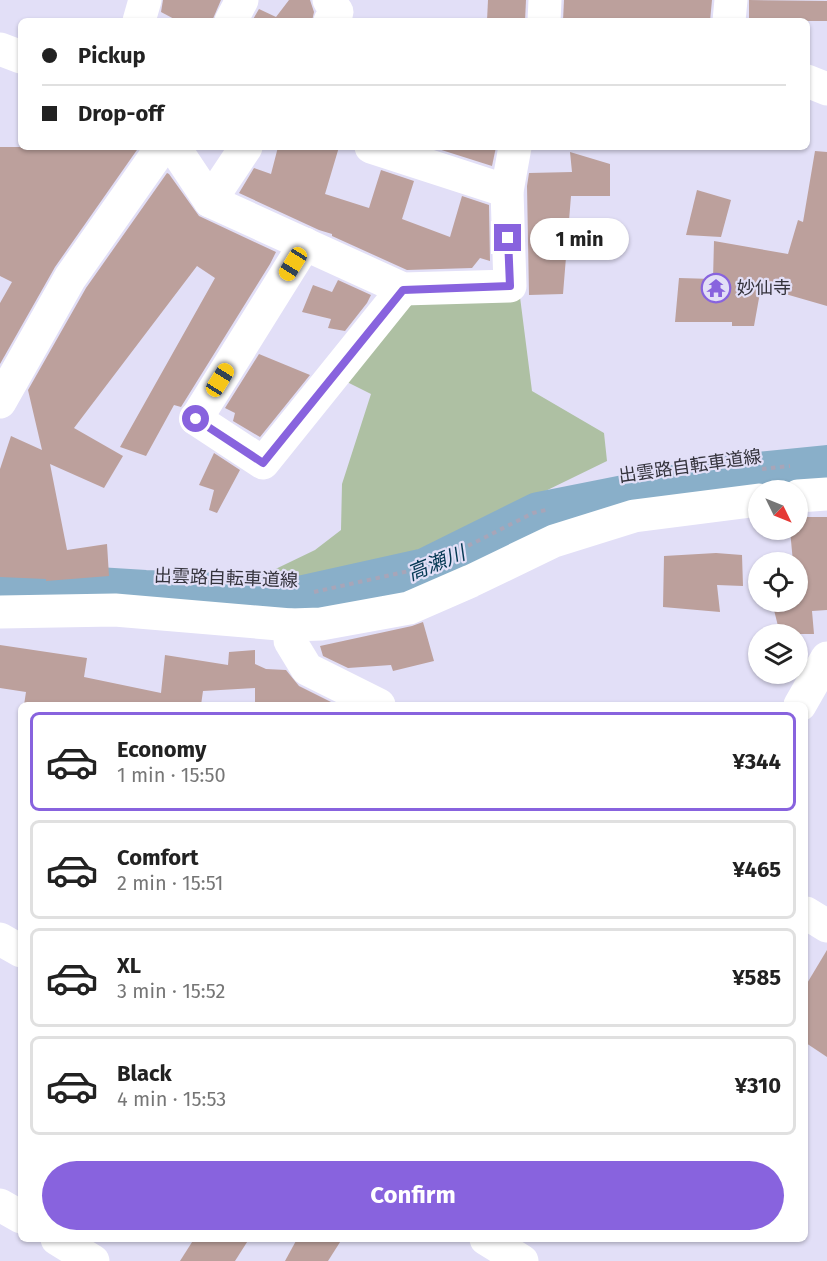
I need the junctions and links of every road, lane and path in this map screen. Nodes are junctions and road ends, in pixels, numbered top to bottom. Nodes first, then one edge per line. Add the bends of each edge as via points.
1 (144, 0) edge
2 (242, 0) edge
3 (329, 0) edge
4 (545, 0) edge
5 (731, 0) edge
6 (140, 18) edge
7 (233, 18) edge
8 (332, 18) edge
9 (544, 18) edge
10 (729, 18) edge
11 (0, 50) edge
12 (18, 56) edge
13 (810, 82) edge
14 (827, 89) edge
15 (160, 150) edge
16 (176, 150) edge
17 (244, 150) edge
18 (380, 150) edge
19 (514, 150) edge
20 (507, 191) junction
21 (210, 201) junction
22 (305, 244) junction
23 (403, 290) junction
24 (0, 402) edge
25 (808, 486) edge
26 (748, 488) edge
27 (827, 494) edge
28 (554, 507) dead end
29 (443, 558) dead end
30 (423, 568) dead end
31 (312, 592) dead end
32 (0, 612) edge
33 (291, 625) junction
34 (827, 658) edge
35 (372, 702) edge
36 (802, 702) edge
37 (808, 915) edge
38 (827, 926) edge
39 (0, 939) edge
40 (18, 949) edge
41 (0, 1205) edge
42 (18, 1216) edge
43 (62, 1242) edge
44 (93, 1261) edge

1 - 6 street
2 - 7 street
3 - 8 street via 336,12
4 - 9 street
5 - 10 street
11 - 12 street
13 - 14 street
15 - 24 street via 70,278
16 - 21 street
17 - 21 street
18 - 20 street
19 - 20 street
20 - 23 street via 510,286
21 - 22 street
22 - 23 street
22 - 23 street via 196,419 263,463
25 - 27 street
26 - 33 street via 634,516 554,542 409,608 321,624
28 - 29 path via 533,513
30 - 31 path, 出雲路自転車道線
32 - 33 street via 116,610
33 - 35 street via 290,641 307,669
34 - 36 street
37 - 38 street
39 - 40 street
41 - 42 street
43 - 44 street

